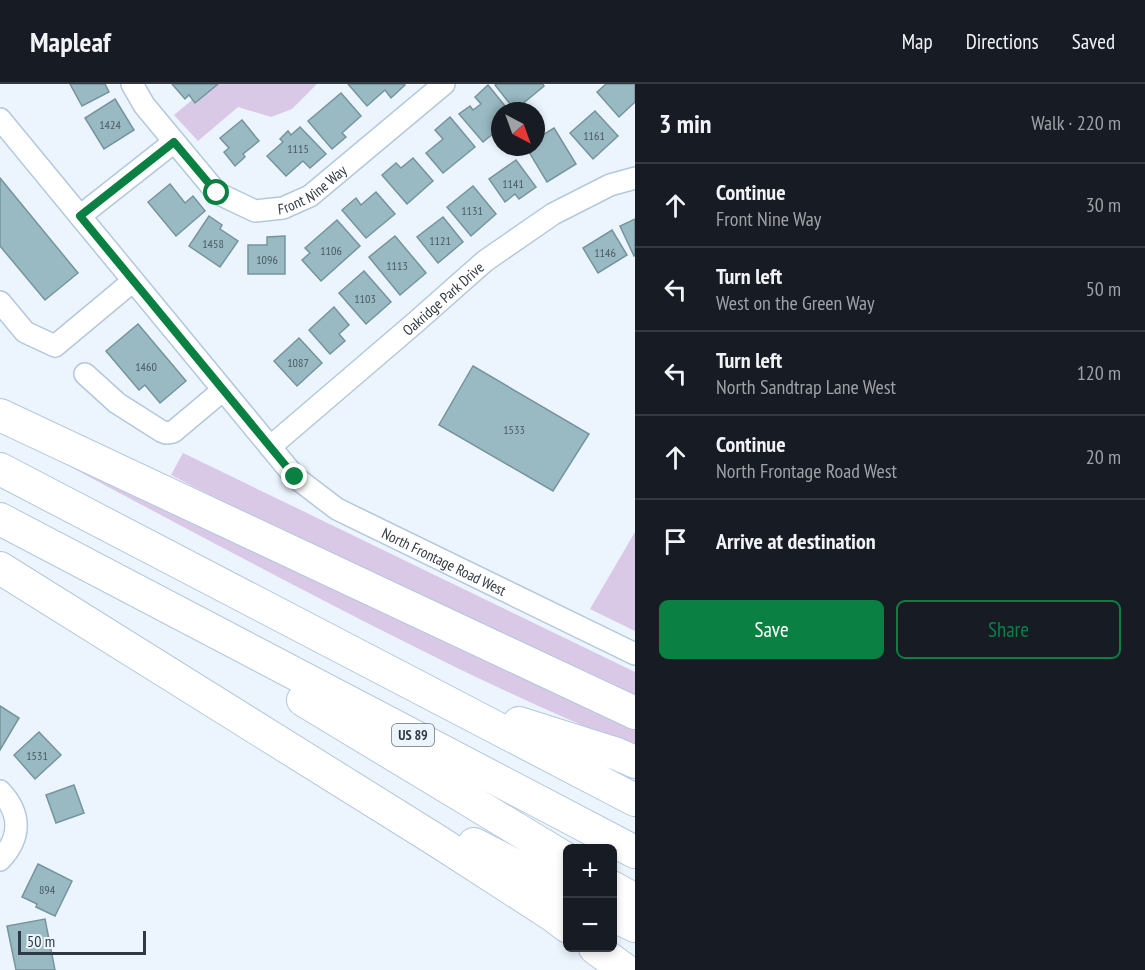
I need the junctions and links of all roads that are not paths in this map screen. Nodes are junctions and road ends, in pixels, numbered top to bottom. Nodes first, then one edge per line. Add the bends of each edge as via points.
1 (132, 84) edge
2 (444, 84) edge
3 (0, 119) edge
4 (174, 142) junction
5 (635, 178) edge
6 (80, 216) junction
7 (133, 281) junction
8 (0, 302) edge
9 (85, 374) dead end
10 (223, 390) junction
11 (0, 415) edge
12 (270, 447) junction
13 (0, 469) edge
14 (0, 519) edge
15 (0, 568) edge
16 (191, 619) junction
17 (634, 650) edge
18 (435, 696) junction
19 (635, 713) edge
20 (635, 762) edge
21 (351, 787) junction
22 (0, 791) edge
23 (635, 800) edge
24 (635, 852) edge
25 (563, 858) edge
26 (0, 860) edge
27 (563, 890) edge
28 (617, 890) edge
29 (635, 900) edge
30 (617, 917) edge
31 (563, 924) edge
32 (635, 926) edge
33 (601, 952) edge
34 (626, 970) edge

1 - 4 street, Front Nine Way
2 - 4 street, Front Nine Way via 310,196 283,208 255,211 217,193
3 - 6 street, North Frontage Road West
4 - 6 street
5 - 12 street, Oakridge Park Drive via 610,185 553,214 485,261
6 - 7 street, North Frontage Road West
7 - 8 street via 55,346 25,332
7 - 10 street, North Frontage Road West
9 - 10 street via 117,404 166,433 173,432
10 - 12 street, North Frontage Road West
11 - 19 highway
12 - 17 street, North Frontage Road West via 295,477 337,509
13 - 18 highway
14 - 16 highway, US 89
15 - 21 highway
16 - 24 highway, US 89
16 - 25 highway via 289,692
18 - 20 highway
18 - 23 highway
21 - 27 highway via 417,814
21 - 31 highway
22 - 26 street via 17,824 8,852
28 - 29 highway
30 - 32 highway
33 - 34 highway

